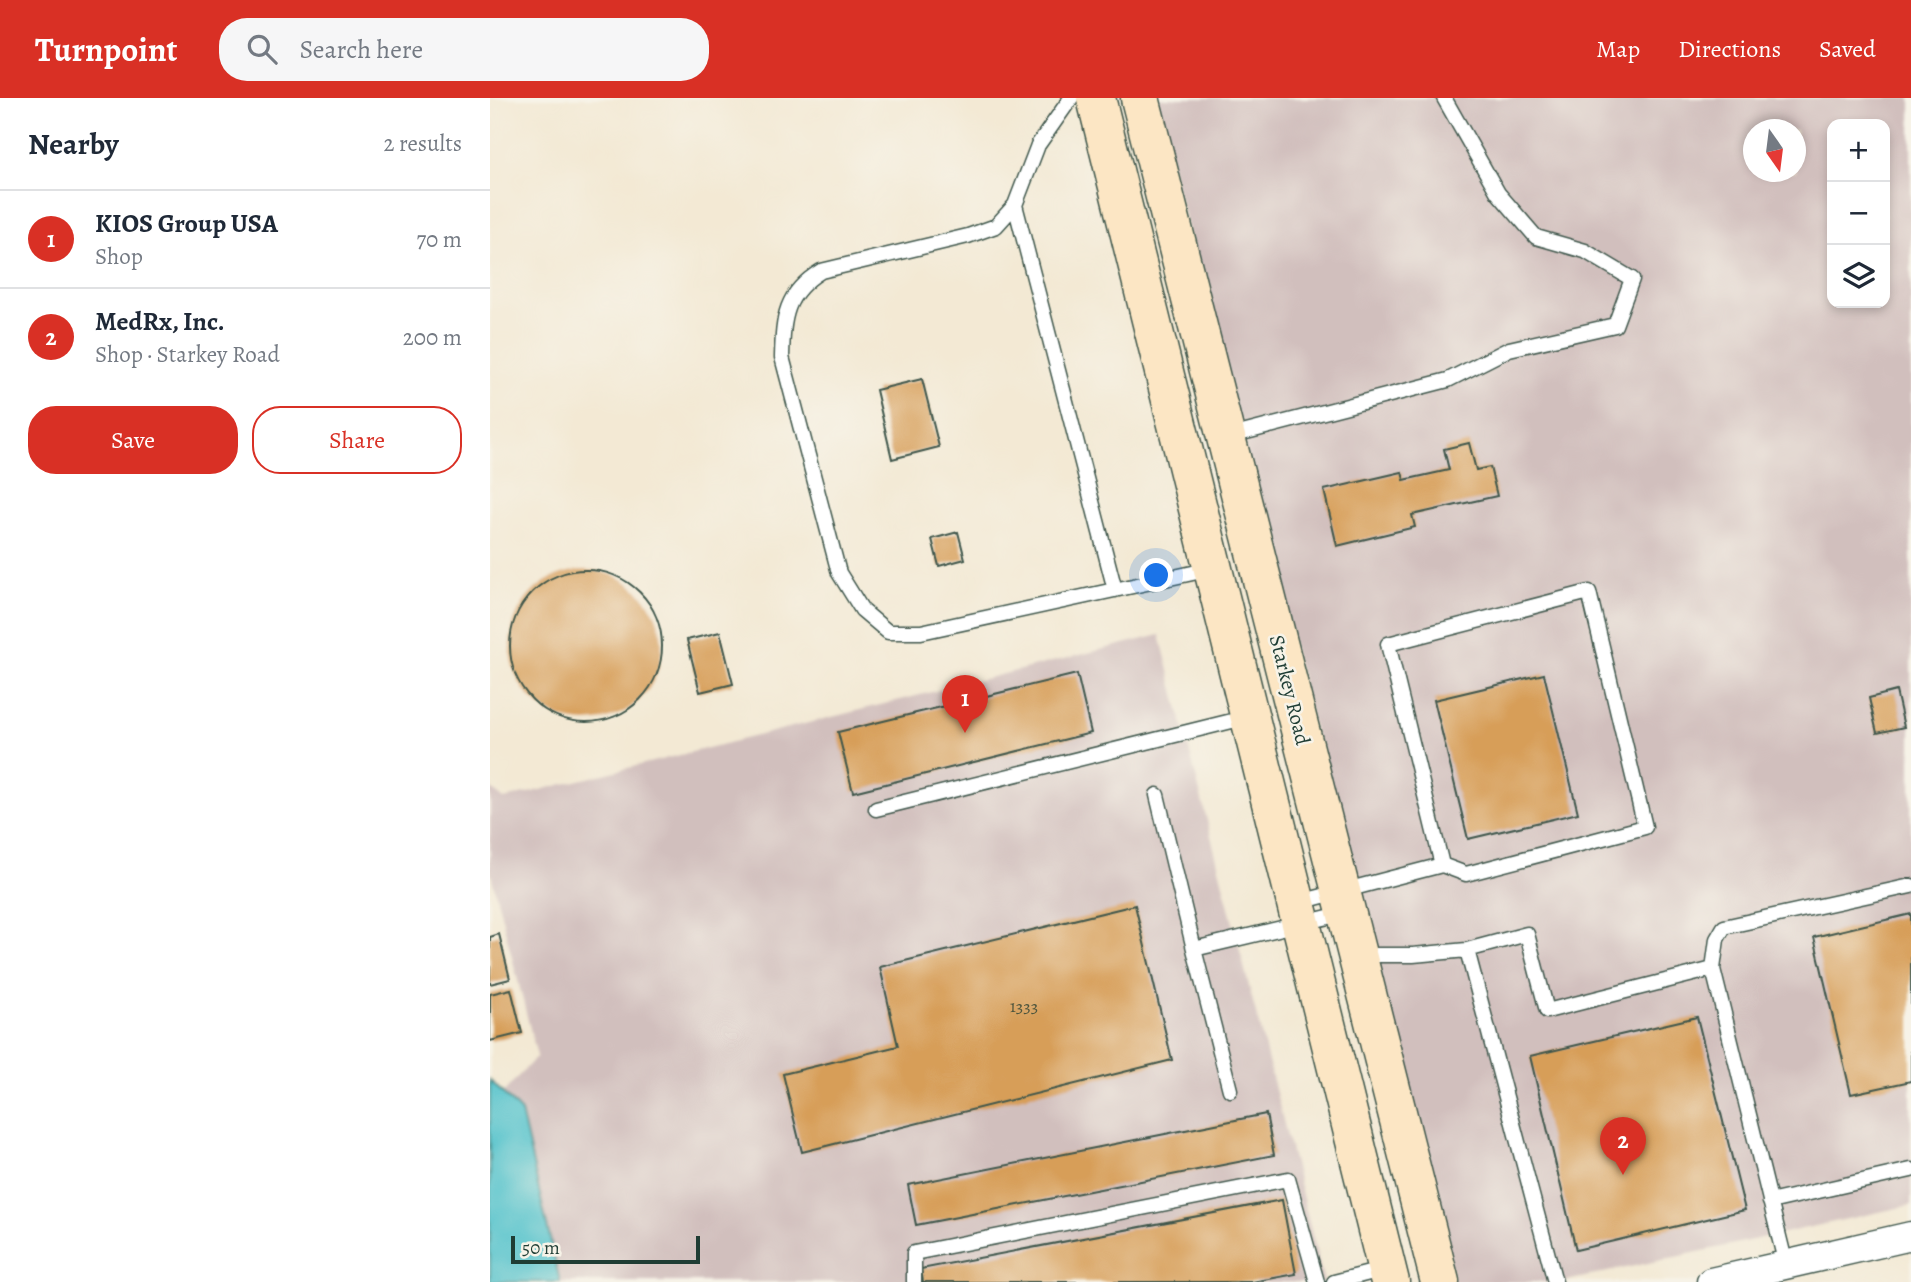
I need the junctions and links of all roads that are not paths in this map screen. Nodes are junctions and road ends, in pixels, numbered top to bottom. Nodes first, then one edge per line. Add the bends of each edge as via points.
1 (1071, 98) edge
2 (1096, 98) edge
3 (1140, 98) edge
4 (1444, 98) edge
5 (1016, 205) junction
6 (1226, 437) junction
7 (1213, 569) junction
8 (1115, 590) junction
9 (1249, 716) junction
10 (1157, 795) dead end
11 (876, 809) dead end
12 (1442, 865) junction
13 (1911, 886) edge
14 (1344, 902) junction
15 (1298, 913) junction
16 (1194, 950) junction
17 (1467, 950) junction
18 (1357, 955) junction
19 (1713, 969) junction
20 (1230, 1090) dead end
21 (1911, 1170) edge
22 (1770, 1202) junction
23 (1911, 1237) edge
24 (1786, 1265) junction
25 (1388, 1275) edge
26 (1743, 1279) edge
27 (914, 1282) edge
28 (1317, 1282) edge
29 (1334, 1282) edge
30 (1440, 1282) edge
31 (1555, 1282) edge
32 (1711, 1282) edge

1 - 5 lane via 1038,145
2 - 7 main road
3 - 6 main road, Starkey Road
4 - 6 lane via 1498,193 1536,237 1585,251 1632,279 1615,325 1509,349 1448,380
5 - 8 lane
5 - 8 lane via 996,226 821,271 803,282 791,299 783,325 782,357 839,573 862,610 888,632 921,632
6 - 14 main road, Starkey Road
7 - 8 lane
7 - 9 main road
9 - 11 lane
9 - 15 main road
10 - 16 lane
12 - 12 lane via 1388,645 1590,592 1646,827 1466,874
12 - 14 lane
13 - 19 lane via 1724,927 1717,939
14 - 15 lane
14 - 15 lane
14 - 18 main road, Starkey Road
15 - 16 lane
15 - 25 main road
16 - 20 lane
17 - 18 lane
17 - 19 lane via 1527,934 1547,1011
17 - 31 lane
18 - 30 main road, Starkey Road
19 - 22 lane
21 - 22 lane
22 - 24 lane
23 - 24 street
24 - 26 street
25 - 29 lane
26 - 32 street
27 - 28 lane via 914,1253 1288,1179

